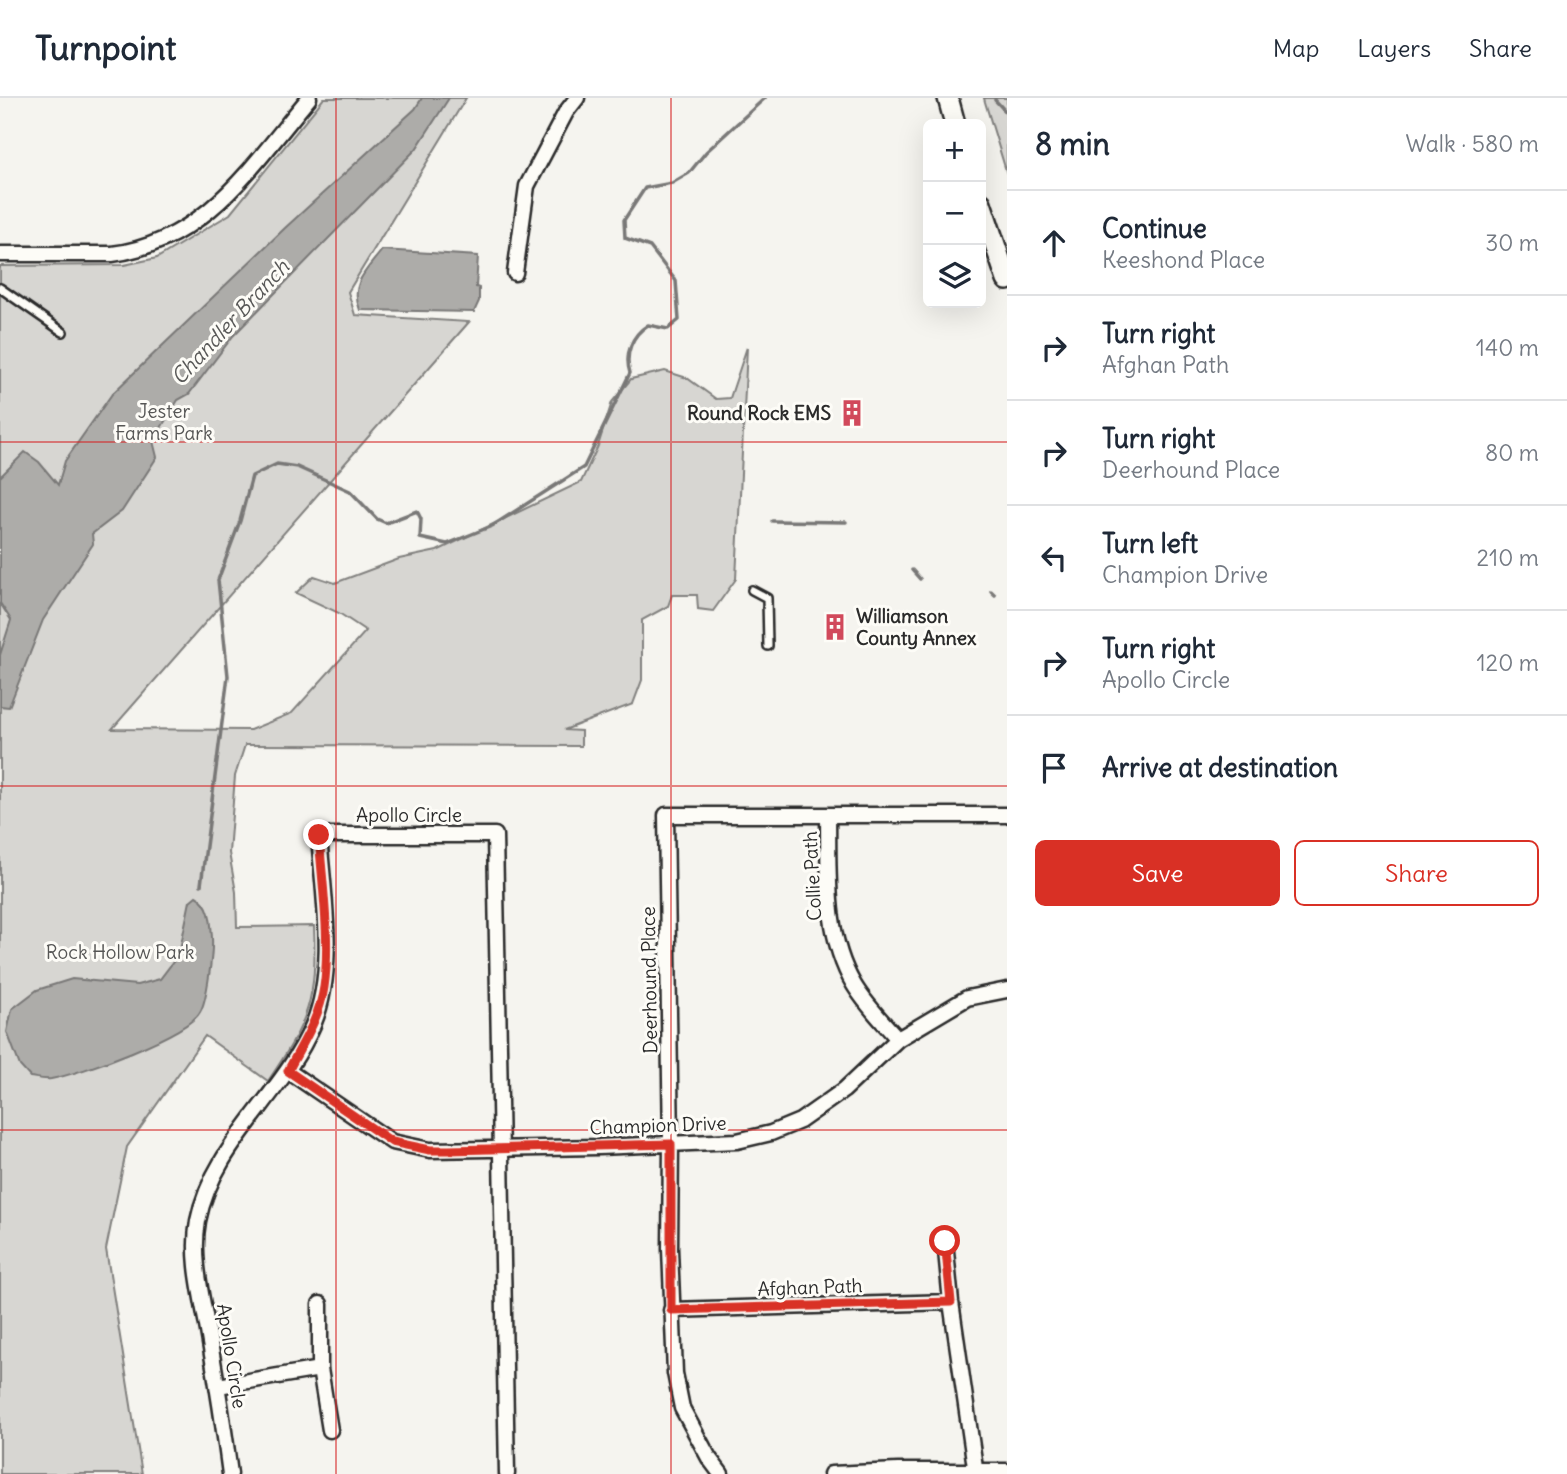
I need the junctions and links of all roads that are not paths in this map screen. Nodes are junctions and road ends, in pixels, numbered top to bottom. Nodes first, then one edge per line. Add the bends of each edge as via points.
1 (309, 98) edge
2 (578, 98) edge
3 (948, 98) edge
4 (954, 119) edge
5 (986, 218) edge
6 (0, 254) edge
7 (515, 273) dead end
8 (1007, 280) edge
9 (0, 288) edge
10 (63, 332) dead end
11 (752, 590) dead end
12 (768, 646) dead end
13 (1007, 814) edge
14 (828, 816) junction
15 (1007, 990) edge
16 (898, 1039) junction
17 (288, 1071) junction
18 (671, 1144) junction
19 (501, 1149) junction
20 (945, 1241) dead end
21 (951, 1302) junction
22 (320, 1304) dead end
23 (671, 1310) junction
24 (320, 1369) junction
25 (218, 1386) junction
26 (330, 1430) dead end
27 (1007, 1471) edge
28 (976, 1473) edge
29 (230, 1474) edge
30 (507, 1474) edge
31 (721, 1474) edge
32 (831, 1474) edge

1 - 6 street via 231,192 168,239 112,254
2 - 7 street via 527,186
3 - 4 main road
5 - 8 main road
9 - 10 lane
11 - 12 lane via 767,598
13 - 14 street, Deerhound Place
14 - 16 street, Collie Path via 829,886 836,940 854,985
14 - 18 street, Deerhound Place via 666,815
15 - 16 street, Champion Drive via 967,998
16 - 18 street, Champion Drive via 844,1090 800,1121 737,1141
17 - 19 street, Champion Drive via 392,1142 430,1150
17 - 19 street, Apollo Circle via 313,1025 324,988 319,835 495,835
17 - 25 street, Apollo Circle via 224,1158 198,1222 198,1268
18 - 19 street, Champion Drive
18 - 23 street, Deerhound Place
19 - 30 street, Apollo Circle
20 - 21 street
21 - 23 street, Afghan Path
21 - 28 street
22 - 24 street
23 - 31 street, Deerhound Place via 682,1408
24 - 25 street
24 - 26 street
25 - 29 street, Apollo Circle
27 - 28 street
28 - 32 street

